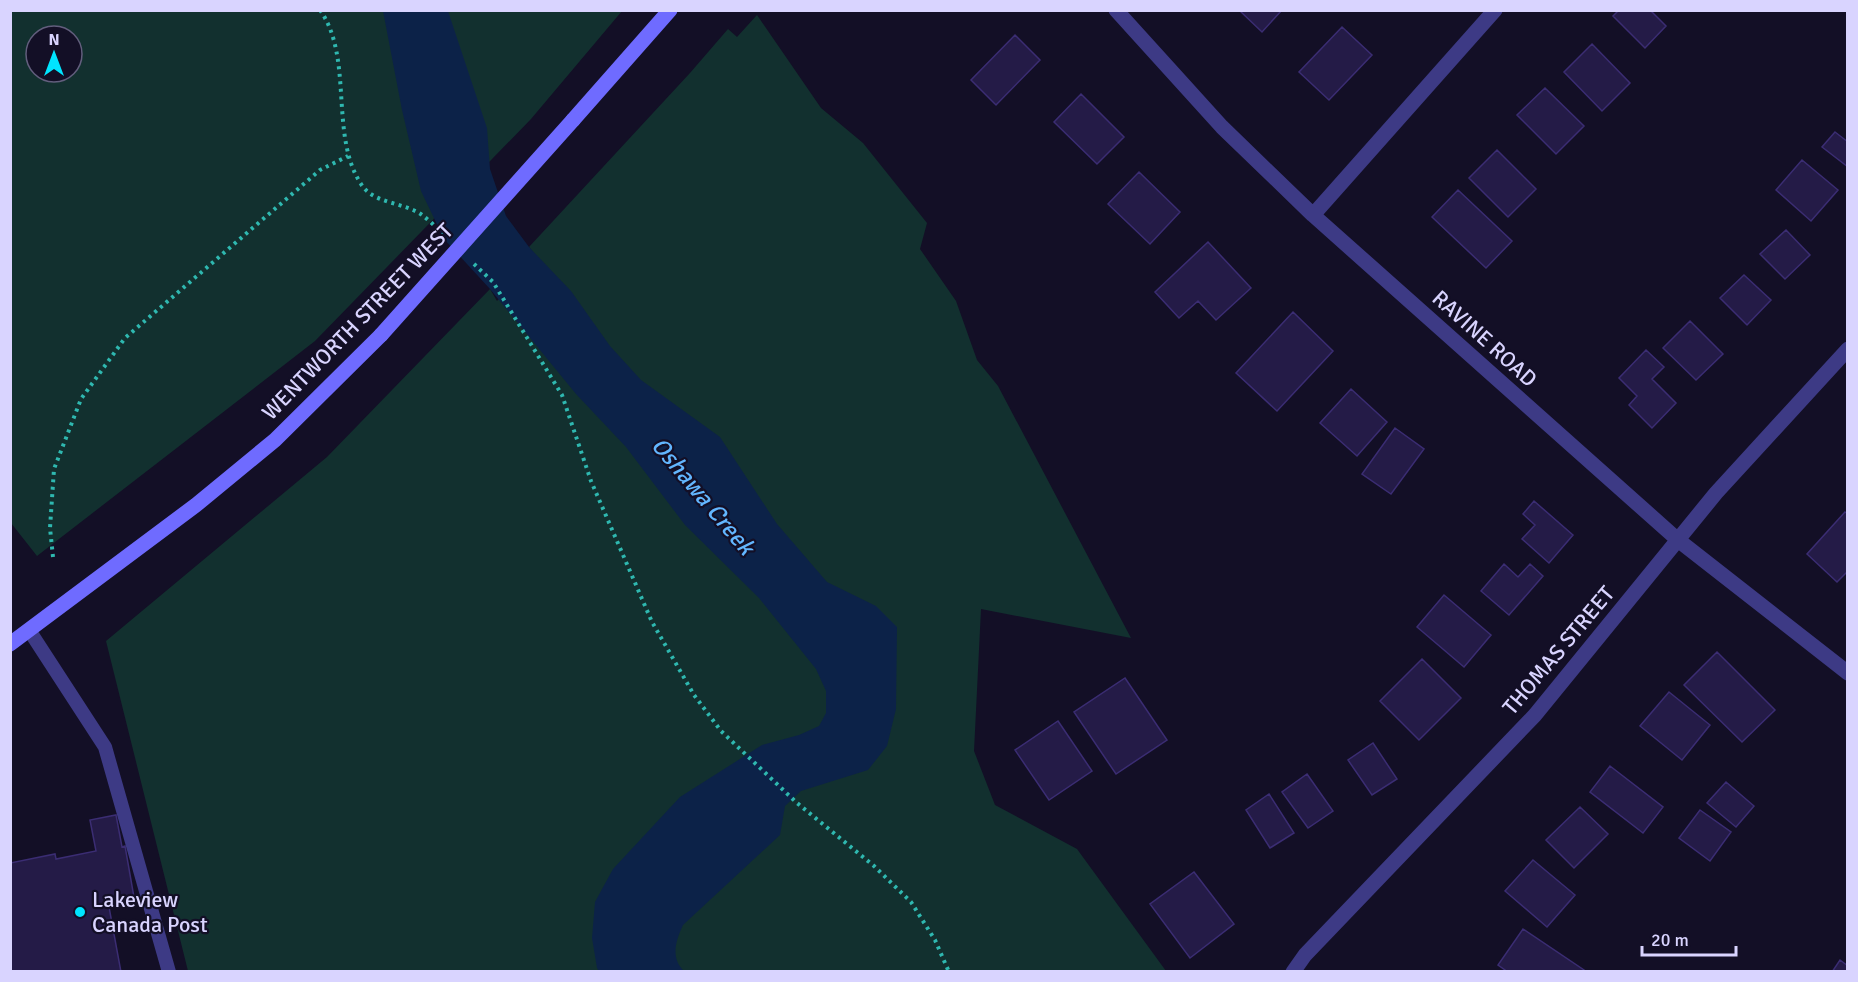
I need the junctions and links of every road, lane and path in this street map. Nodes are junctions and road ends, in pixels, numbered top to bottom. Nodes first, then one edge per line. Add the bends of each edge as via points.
1 (320, 10) edge
2 (670, 10) edge
3 (1116, 10) edge
4 (1495, 10) edge
5 (348, 156) junction
6 (422, 214) dead end
7 (1313, 215) junction
8 (493, 282) dead end
9 (1848, 348) edge
10 (1678, 540) junction
11 (53, 557) dead end
12 (29, 630) junction
13 (10, 644) edge
14 (1848, 673) edge
15 (169, 972) edge
16 (949, 972) edge
17 (1293, 972) edge

1 - 5 path via 328,22 336,52
2 - 12 main road, WENTWORTH STREET WEST, bridge via 381,335 275,440 196,505
3 - 7 street, RAVINE ROAD via 1222,127
4 - 7 street
5 - 6 path via 361,186 379,198
5 - 11 path via 320,170 125,338 81,399 54,469 50,528
7 - 10 street, RAVINE ROAD
8 - 16 path via 562,395 591,481 652,622 694,695 721,731 911,902 936,940
9 - 10 street, THOMAS STREET
10 - 14 street, RAVINE ROAD
10 - 17 street, THOMAS STREET via 1535,715 1311,948
12 - 13 main road, WENTWORTH STREET WEST
12 - 15 lane via 105,747

